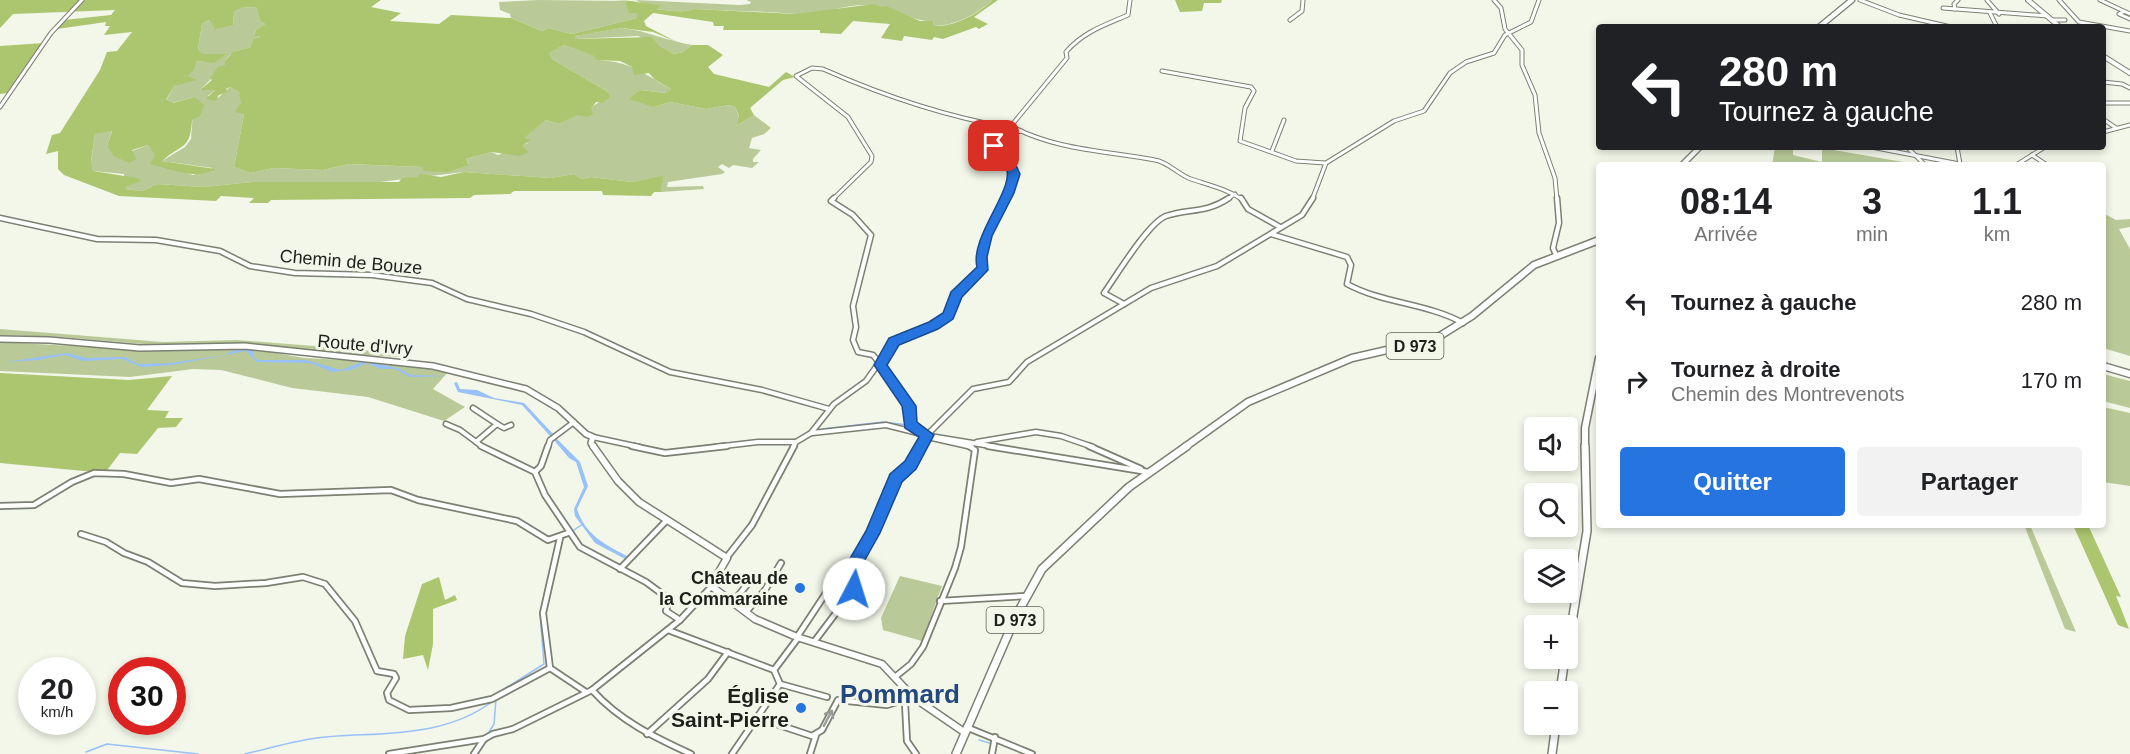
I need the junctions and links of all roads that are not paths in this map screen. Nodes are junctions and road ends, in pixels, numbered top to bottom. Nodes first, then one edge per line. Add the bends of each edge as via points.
1 (82, 0) edge
2 (1130, 0) edge
3 (1303, 0) edge
4 (1494, 0) edge
5 (1539, 0) edge
6 (1852, 0) edge
7 (1860, 0) edge
8 (1958, 0) edge
9 (1987, 0) edge
10 (2028, 0) edge
11 (2059, 0) edge
12 (2100, 0) edge
13 (1943, 8) dead end
14 (1955, 9) junction
15 (2124, 11) junction
16 (1990, 13) junction
17 (2000, 14) junction
18 (2130, 14) edge
19 (2050, 18) junction
20 (2130, 19) edge
21 (1290, 20) dead end
22 (2065, 20) dead end
23 (1823, 24) edge
24 (1938, 24) edge
25 (1996, 24) edge
26 (2057, 24) edge
27 (2090, 24) edge
28 (2106, 27) edge
29 (2130, 31) edge
30 (1509, 33) junction
31 (2106, 58) edge
32 (1162, 71) dead end
33 (2130, 73) edge
34 (2106, 82) edge
35 (2130, 88) edge
36 (2106, 103) edge
37 (2130, 103) edge
38 (0, 107) edge
39 (1284, 120) dead end
40 (2106, 121) edge
41 (2130, 125) edge
42 (1012, 128) junction
43 (2116, 129) junction
44 (1021, 131) junction
45 (2106, 131) edge
46 (1697, 150) edge
47 (1889, 150) edge
48 (1909, 150) edge
49 (2040, 150) edge
50 (1272, 151) junction
51 (1913, 154) junction
52 (2032, 155) junction
53 (1685, 162) edge
54 (1922, 162) edge
55 (1953, 162) edge
56 (2021, 162) edge
57 (2042, 162) edge
58 (1326, 163) junction
59 (1235, 194) junction
60 (0, 218) edge
61 (1281, 228) junction
62 (1270, 234) junction
63 (1596, 242) edge
64 (1556, 255) junction
65 (1125, 304) junction
66 (1463, 323) junction
67 (0, 339) edge
68 (880, 365) junction
69 (2106, 367) edge
70 (1596, 373) edge
71 (2130, 374) edge
72 (473, 408) dead end
73 (829, 409) junction
74 (574, 422) junction
75 (446, 424) dead end
76 (497, 424) junction
77 (511, 425) dead end
78 (811, 433) junction
79 (927, 435) junction
80 (593, 437) junction
81 (476, 442) junction
82 (796, 442) junction
83 (970, 443) junction
84 (535, 472) junction
85 (1148, 472) junction
86 (0, 506) edge
87 (667, 520) junction
88 (568, 533) junction
89 (81, 534) dead end
90 (560, 538) junction
91 (727, 558) junction
92 (781, 563) dead end
93 (620, 568) junction
94 (849, 574) junction
95 (754, 576) dead end
96 (711, 586) junction
97 (1026, 596) junction
98 (940, 601) junction
99 (732, 603) junction
100 (746, 612) junction
101 (1573, 615) edge
102 (680, 620) junction
103 (668, 630) junction
104 (797, 639) junction
105 (814, 642) junction
106 (728, 652) junction
107 (550, 668) junction
108 (774, 670) junction
109 (895, 677) junction
110 (780, 684) junction
111 (589, 691) junction
112 (827, 697) dead end
113 (913, 698) junction
114 (905, 703) junction
115 (758, 718) junction
116 (966, 726) junction
117 (647, 734) junction
118 (816, 735) junction
119 (1555, 735) edge
120 (484, 739) junction
121 (993, 742) junction
122 (914, 753) edge
123 (956, 753) edge
124 (389, 754) edge
125 (474, 754) edge
126 (691, 754) edge
127 (732, 754) edge
128 (810, 754) edge
129 (992, 754) edge
130 (1032, 754) edge
131 (1552, 754) edge

1 - 38 street via 51,33
2 - 42 street via 1128,15 1075,39 1066,52 1067,58
3 - 21 street via 1302,11
4 - 30 street via 1501,8
5 - 30 street via 1532,22
6 - 23 main road
7 - 24 street
8 - 14 street
9 - 17 street
10 - 19 main road
11 - 27 street via 2079,22
12 - 15 street
13 - 14 street
14 - 16 street
15 - 18 street
15 - 20 street via 2119,14
16 - 17 street
16 - 25 street
17 - 19 street
19 - 22 street
19 - 26 main road
28 - 29 street
30 - 58 street via 1494,53 1466,62 1450,73 1427,108 1394,121
30 - 64 street via 1521,50 1522,64 1535,95 1539,133 1555,178
31 - 33 main road
32 - 50 street via 1253,89 1239,139
34 - 35 street
36 - 37 street
39 - 50 street
40 - 43 street
41 - 43 street
42 - 44 street
42 - 68 street via 924,110 823,69 812,68 796,76 848,117 872,156 867,167 831,201 854,215 871,236 853,300 853,340 858,352 873,355
43 - 45 street
44 - 59 street via 1094,152 1158,160 1188,178
44 - 68 street via 1005,135 993,148 1006,159 1014,174 986,236 981,257 984,268 956,295 948,316 894,342
46 - 53 main road
47 - 51 street
48 - 51 street
49 - 52 street
50 - 58 street via 1296,161
51 - 54 street
51 - 55 street
52 - 56 street
52 - 57 street
58 - 61 street via 1310,205
59 - 61 street via 1248,209
59 - 65 street via 1197,212 1166,215 1146,233 1104,293
60 - 73 street, Chemin de Bouze via 97,239 156,240 220,251 250,266 295,273 372,275 432,283 467,299 584,332 670,372 762,390
61 - 62 street
62 - 65 street via 1217,266 1162,282
62 - 66 street via 1347,257 1351,265 1347,284 1371,297 1450,315
63 - 64 main road, D 973
64 - 66 main road, D 973 via 1530,268
65 - 79 street via 1025,363 1009,382 975,388
66 - 85 main road, D 973 via 1426,343 1352,358 1248,402
67 - 74 main road, Route d'Ivry via 140,348 245,346 433,366 526,389
68 - 73 street via 858,388
68 - 79 street via 909,406 910,424
69 - 71 main road
70 - 101 main road via 1585,428 1587,531
72 - 76 street
73 - 78 street
74 - 80 main road, Route d'Ivry
74 - 84 street via 551,437
75 - 81 street
76 - 77 street via 504,428
76 - 81 street
78 - 79 street via 886,425
78 - 82 street
79 - 83 street
79 - 94 street via 910,465 896,478
79 - 98 street via 975,450 961,547
80 - 82 street via 665,453 758,442
80 - 87 main road, Route d'Ivry via 591,443 618,481 639,502
81 - 84 street
82 - 91 street via 752,525
83 - 85 street
83 - 85 street via 1035,432 1056,434
84 - 88 street
85 - 97 main road, D 973 via 1047,563
86 - 90 street via 34,505 88,474 108,472 171,483 199,479 280,494 391,490 418,500 517,521 548,540
87 - 91 main road
87 - 93 street
88 - 90 street
88 - 93 street via 580,547
89 - 107 street via 148,562 182,583 215,586 303,577 325,584 356,621 370,661 377,670 394,674 396,678 387,693 389,700 409,710 451,708 492,699
90 - 107 street via 543,613
91 - 96 main road
92 - 100 street
93 - 102 street via 669,599 666,611
94 - 104 street via 826,593
94 - 105 street via 854,589
95 - 99 street
96 - 99 main road
96 - 102 street
97 - 98 street
97 - 116 main road, D 973
98 - 109 street via 923,647
99 - 100 main road
100 - 104 main road
102 - 103 street
103 - 106 street
103 - 111 street
104 - 105 main road
104 - 108 street
105 - 109 main road via 877,662
106 - 108 street
106 - 117 street via 708,679
107 - 111 street
108 - 110 street
109 - 113 main road
110 - 112 street
110 - 115 street
111 - 117 street
111 - 120 street
113 - 114 street
113 - 116 main road
118 -> 114 street via 838,700 860,705
114 - 122 street via 907,741
115 - 118 street
115 - 127 street
116 - 121 street
116 - 123 main road, D 973
117 - 126 street
118 - 128 street
119 - 131 main road
120 - 124 street
120 - 125 street
121 - 129 street
121 - 130 street

